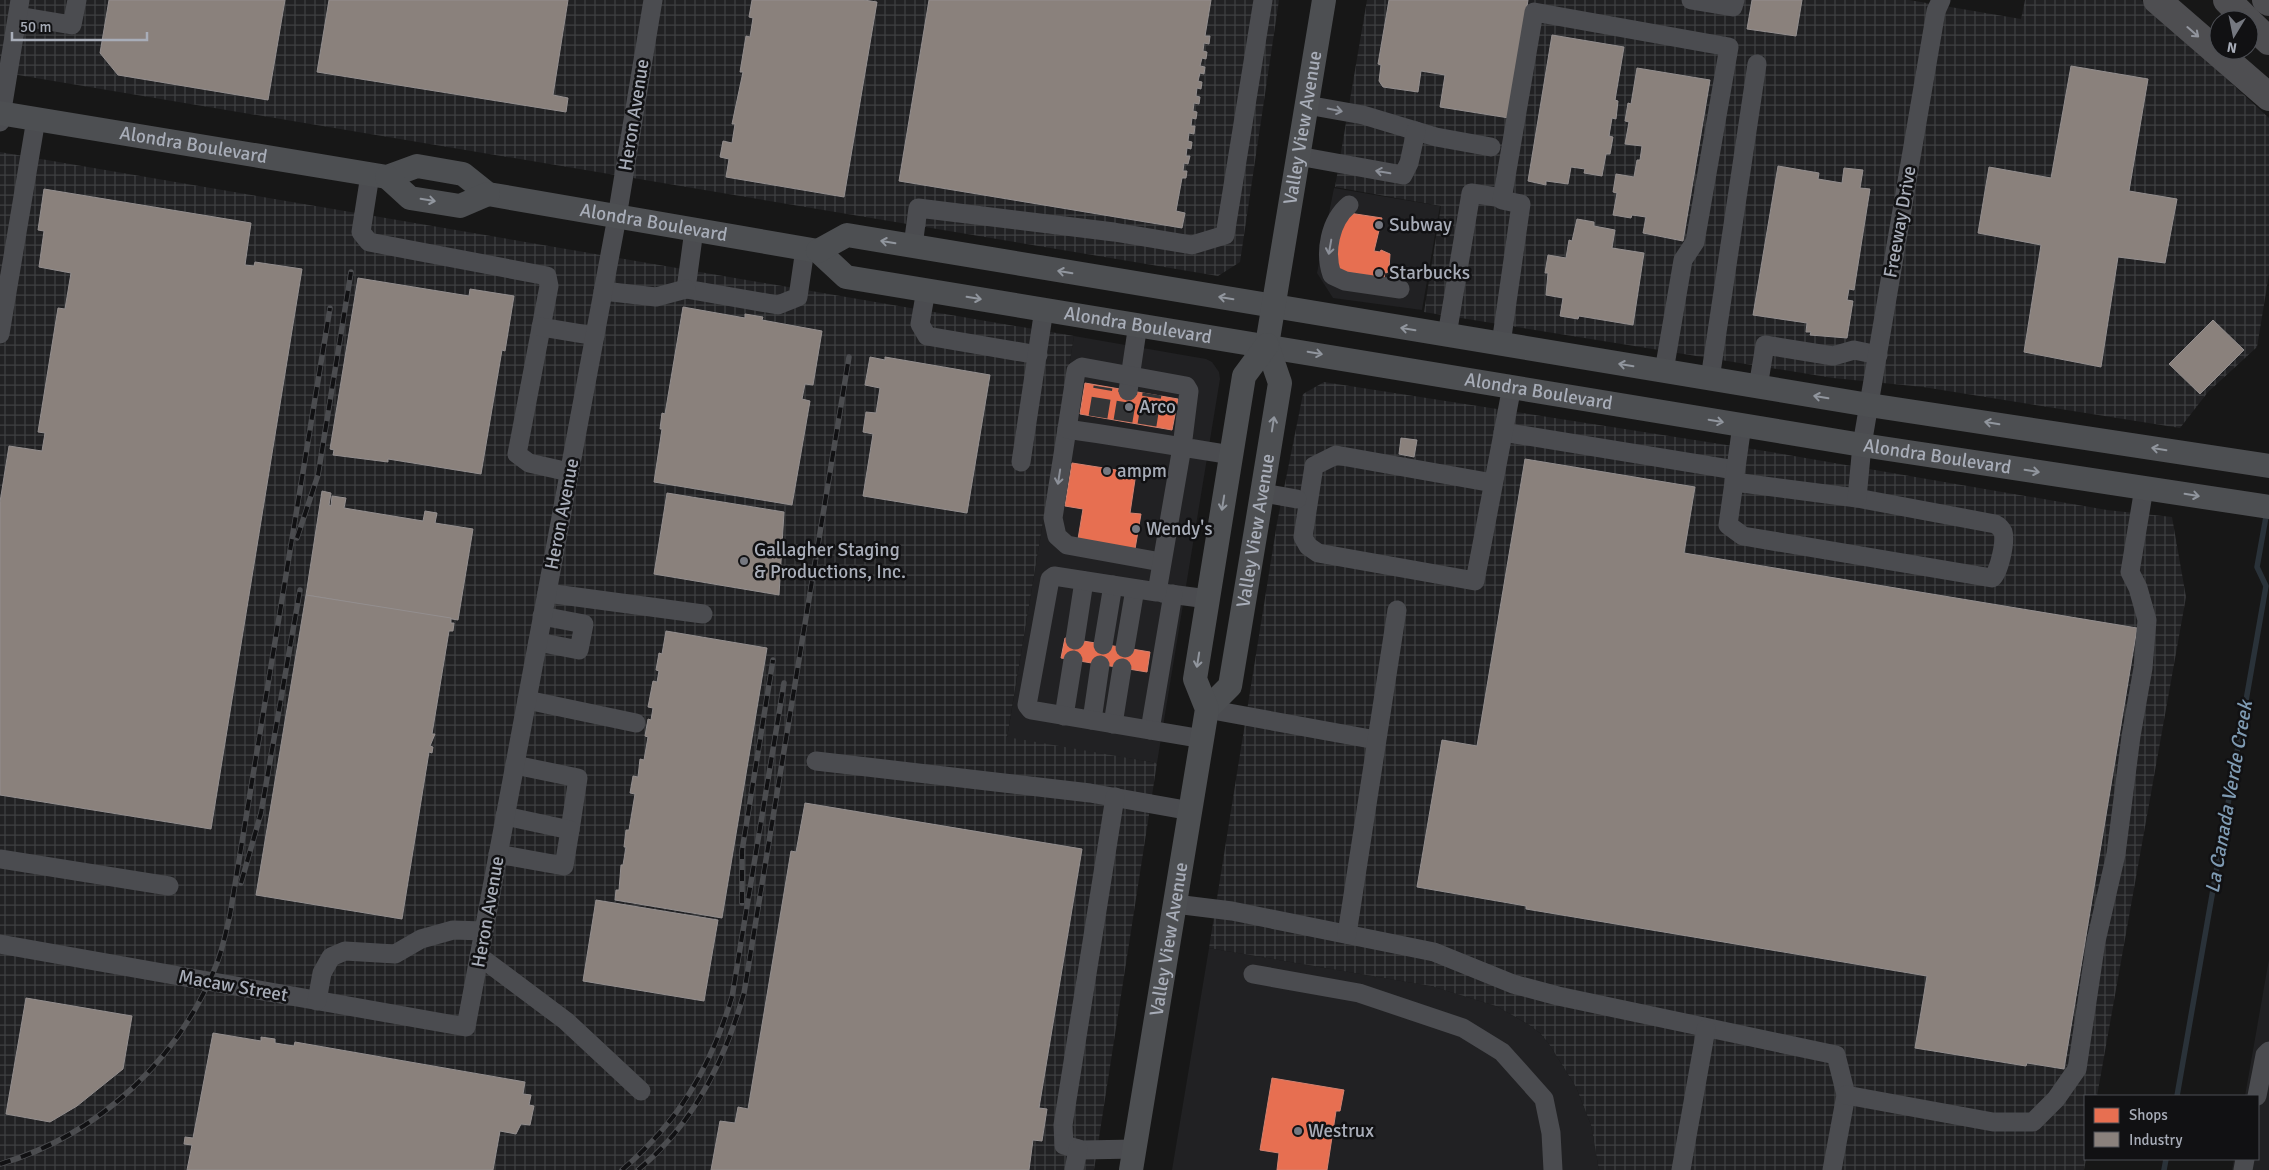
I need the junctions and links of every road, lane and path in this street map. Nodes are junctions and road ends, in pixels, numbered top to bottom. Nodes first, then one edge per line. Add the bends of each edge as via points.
1 (77, 0) edge
2 (652, 0) edge
3 (1263, 0) edge
4 (1324, 0) edge
5 (1691, 0) edge
6 (1735, 0) edge
7 (1941, 0) edge
8 (2156, 0) edge
9 (2227, 0) edge
10 (19, 8) edge
11 (2237, 10) edge
12 (2259, 31) edge
13 (2269, 41) edge
14 (1758, 64) dead end
15 (2269, 97) edge
16 (1307, 105) junction
17 (0, 116) edge
18 (36, 119) junction
19 (1416, 131) junction
20 (1491, 146) dead end
21 (1298, 156) junction
22 (378, 176) junction
23 (488, 194) junction
24 (1502, 198) junction
25 (1349, 205) dead end
26 (617, 216) junction
27 (694, 230) junction
28 (913, 246) junction
29 (812, 250) junction
30 (686, 289) junction
31 (1400, 289) dead end
32 (926, 290) junction
33 (603, 291) junction
34 (1274, 306) junction
35 (1044, 309) junction
36 (1138, 324) junction
37 (541, 327) junction
38 (0, 334) edge
39 (1447, 335) junction
40 (595, 336) junction
41 (1501, 344) junction
42 (1267, 345) junction
43 (1038, 355) junction
44 (1878, 355) junction
45 (1664, 371) junction
46 (1710, 379) junction
47 (1129, 383) junction
48 (1512, 386) junction
49 (1758, 386) junction
50 (1869, 405) junction
51 (1742, 425) junction
52 (1067, 428) junction
53 (1503, 432) junction
54 (1862, 446) junction
55 (1182, 447) junction
56 (1231, 455) junction
57 (1021, 462) dead end
58 (2269, 466) edge
59 (569, 472) junction
60 (1734, 476) junction
61 (1493, 482) junction
62 (2144, 488) junction
63 (1269, 494) dead end
64 (1857, 498) junction
65 (1296, 499) dead end
66 (2269, 507) edge
67 (1161, 562) junction
68 (1084, 581) junction
69 (1113, 585) junction
70 (1135, 589) junction
71 (547, 592) junction
72 (1165, 593) junction
73 (1208, 599) junction
74 (1397, 610) dead end
75 (703, 614) dead end
76 (542, 616) junction
77 (1075, 640) dead end
78 (538, 642) junction
79 (1103, 645) dead end
80 (1125, 648) dead end
81 (1073, 660) dead end
82 (1100, 665) dead end
83 (1122, 668) dead end
84 (527, 700) junction
85 (1208, 709) junction
86 (1064, 716) junction
87 (1092, 720) junction
88 (636, 723) dead end
89 (1113, 724) junction
90 (1150, 730) junction
91 (1203, 739) junction
92 (1376, 740) junction
93 (816, 760) dead end
94 (515, 765) junction
95 (1114, 798) junction
96 (1191, 811) junction
97 (505, 816) junction
98 (570, 830) junction
99 (498, 854) junction
100 (0, 859) edge
101 (169, 886) dead end
102 (1175, 904) junction
103 (484, 931) junction
104 (1347, 934) junction
105 (0, 946) edge
106 (479, 956) junction
107 (1253, 974) dead end
108 (317, 1001) junction
109 (466, 1027) joint
110 (1706, 1029) junction
111 (2269, 1050) edge
112 (641, 1091) dead end
113 (1846, 1095) junction
114 (2257, 1095) edge
115 (1078, 1149) junction
116 (1133, 1160) edge
117 (1074, 1170) edge
118 (1552, 1170) edge
119 (1681, 1170) edge
120 (1832, 1170) edge

1 - 10 street via 72,25
2 - 26 street, Heron Avenue
3 - 28 street via 1225,235 1192,245 918,208
4 - 16 main road, Valley View Avenue
5 - 6 street via 1734,7
7 - 44 street, Freeway Drive via 1934,20
8 -> 15 highway
9 - 11 highway
10 - 17 street
12 - 13 highway
14 - 46 street
16 -> 19 street via 1363,115
16 - 21 main road, Valley View Avenue
17 - 18 main road, Alondra Boulevard
18 - 22 main road, Alondra Boulevard
18 - 38 street
19 - 20 street
19 -> 21 street via 1403,175
21 - 34 main road, Valley View Avenue
22 - 23 main road, Alondra Boulevard via 417,166 463,174
22 -> 23 main road via 410,198 460,206
22 - 37 street via 361,232 369,242 547,276 549,286
23 - 26 main road, Alondra Boulevard
24 - 39 street via 1471,193
24 - 41 street via 1521,204
24 - 45 street via 1534,12 1729,47 1695,242 1683,260
25 -> 31 street via 1339,214 1333,228 1327,262 1332,275 1345,281
26 - 27 main road, Alondra Boulevard
26 - 33 street, Heron Avenue
27 - 29 main road, Alondra Boulevard
27 - 30 street
28 -> 29 main road via 847,235
34 -> 28 main road
29 - 30 street via 798,298 778,305
29 - 32 main road, Alondra Boulevard via 846,277
30 - 33 street via 656,297
32 -> 35 main road, Alondra Boulevard
32 - 43 street via 920,324 927,336
33 - 40 street, Heron Avenue
39 -> 34 main road
34 - 42 main road, Valley View Avenue
35 - 36 main road, Alondra Boulevard
35 - 43 street
36 - 42 main road, Alondra Boulevard
36 - 47 street
37 - 40 street
37 - 59 street via 517,454 528,463
39 - 41 main road
40 - 59 street, Heron Avenue
45 -> 41 main road
42 -> 48 main road, Alondra Boulevard
42 - 56 main road, Valley View Avenue via 1244,376
85 -> 42 main road, Valley View Avenue via 1230,686 1280,383
43 - 57 street
44 - 49 street via 1854,350 1833,356 1764,345
44 - 50 street, Freeway Drive
45 - 46 main road
46 - 49 main road
47 - 52 street via 1105,379 1082,367 1076,371
47 - 55 street via 1153,387 1186,386 1189,391
48 -> 51 main road, Alondra Boulevard
48 - 53 street
50 -> 49 main road
50 - 54 street, Freeway Drive
58 -> 50 main road
51 - 54 main road, Alondra Boulevard
51 - 60 street
52 - 55 street via 1097,425 1145,433
52 -> 67 street via 1053,518 1057,536 1067,545
53 - 60 street
53 - 61 street
54 -> 62 main road, Alondra Boulevard
54 - 64 street, Freeway Drive
55 - 56 street
55 - 67 street
56 -> 73 main road, Valley View Avenue
59 - 71 street, Heron Avenue
60 - 64 street
60 - 64 street via 1728,525 1743,536 1992,578 1996,575 2004,536 1995,524
61 - 61 street via 1336,455 1314,466 1303,537 1308,546 1318,553 1474,581
62 -> 66 main road, Alondra Boulevard
62 - 113 street via 2130,572 2147,620 2143,668 2116,854 2096,940 2077,1069 2056,1099 2033,1122 1993,1122
63 - 65 street
67 - 72 street
68 - 69 street
68 - 77 street
68 - 86 street via 1054,576 1050,579 1027,705 1031,710
69 - 70 street
69 - 79 street
70 - 72 street
70 - 80 street
71 - 75 street
71 - 76 street, Heron Avenue
72 - 73 street
72 - 90 street
73 -> 85 main road, Valley View Avenue via 1194,679
74 - 92 street
76 - 78 street, Heron Avenue
76 - 78 street via 584,624 579,650
78 - 84 street, Heron Avenue
81 - 86 street
82 - 87 street
83 - 89 street
84 - 88 street
84 - 94 street, Heron Avenue
85 - 91 main road, Valley View Avenue
85 - 92 street
86 - 87 street
87 - 89 street
89 - 90 street
90 - 91 street
91 - 96 main road, Valley View Avenue
92 - 104 street
93 - 95 street
94 - 97 street, Heron Avenue
94 - 98 street via 578,778
95 - 96 street
95 - 115 street via 1063,1125 1064,1145
96 - 102 main road, Valley View Avenue
97 - 98 street
97 - 99 street, Heron Avenue
98 - 99 street via 564,866
99 - 103 street, Heron Avenue
100 - 101 street
102 - 104 street via 1232,911
102 - 116 main road, Valley View Avenue
103 - 106 street, Heron Avenue
103 - 108 street via 453,930 421,939 395,954 345,951 331,957 322,973
104 - 110 street via 1434,952 1513,984 1558,996
105 - 108 street, Macaw Street
106 - 109 street, Heron Avenue
106 - 112 street via 566,1021
107 - 118 street via 1359,993 1463,1028 1502,1052 1544,1099 1551,1133
108 - 109 street, Macaw Street
110 - 113 street via 1836,1055
110 - 119 street
111 - 114 street via 2265,1055
113 - 120 street
115 - 116 street
115 - 117 street

